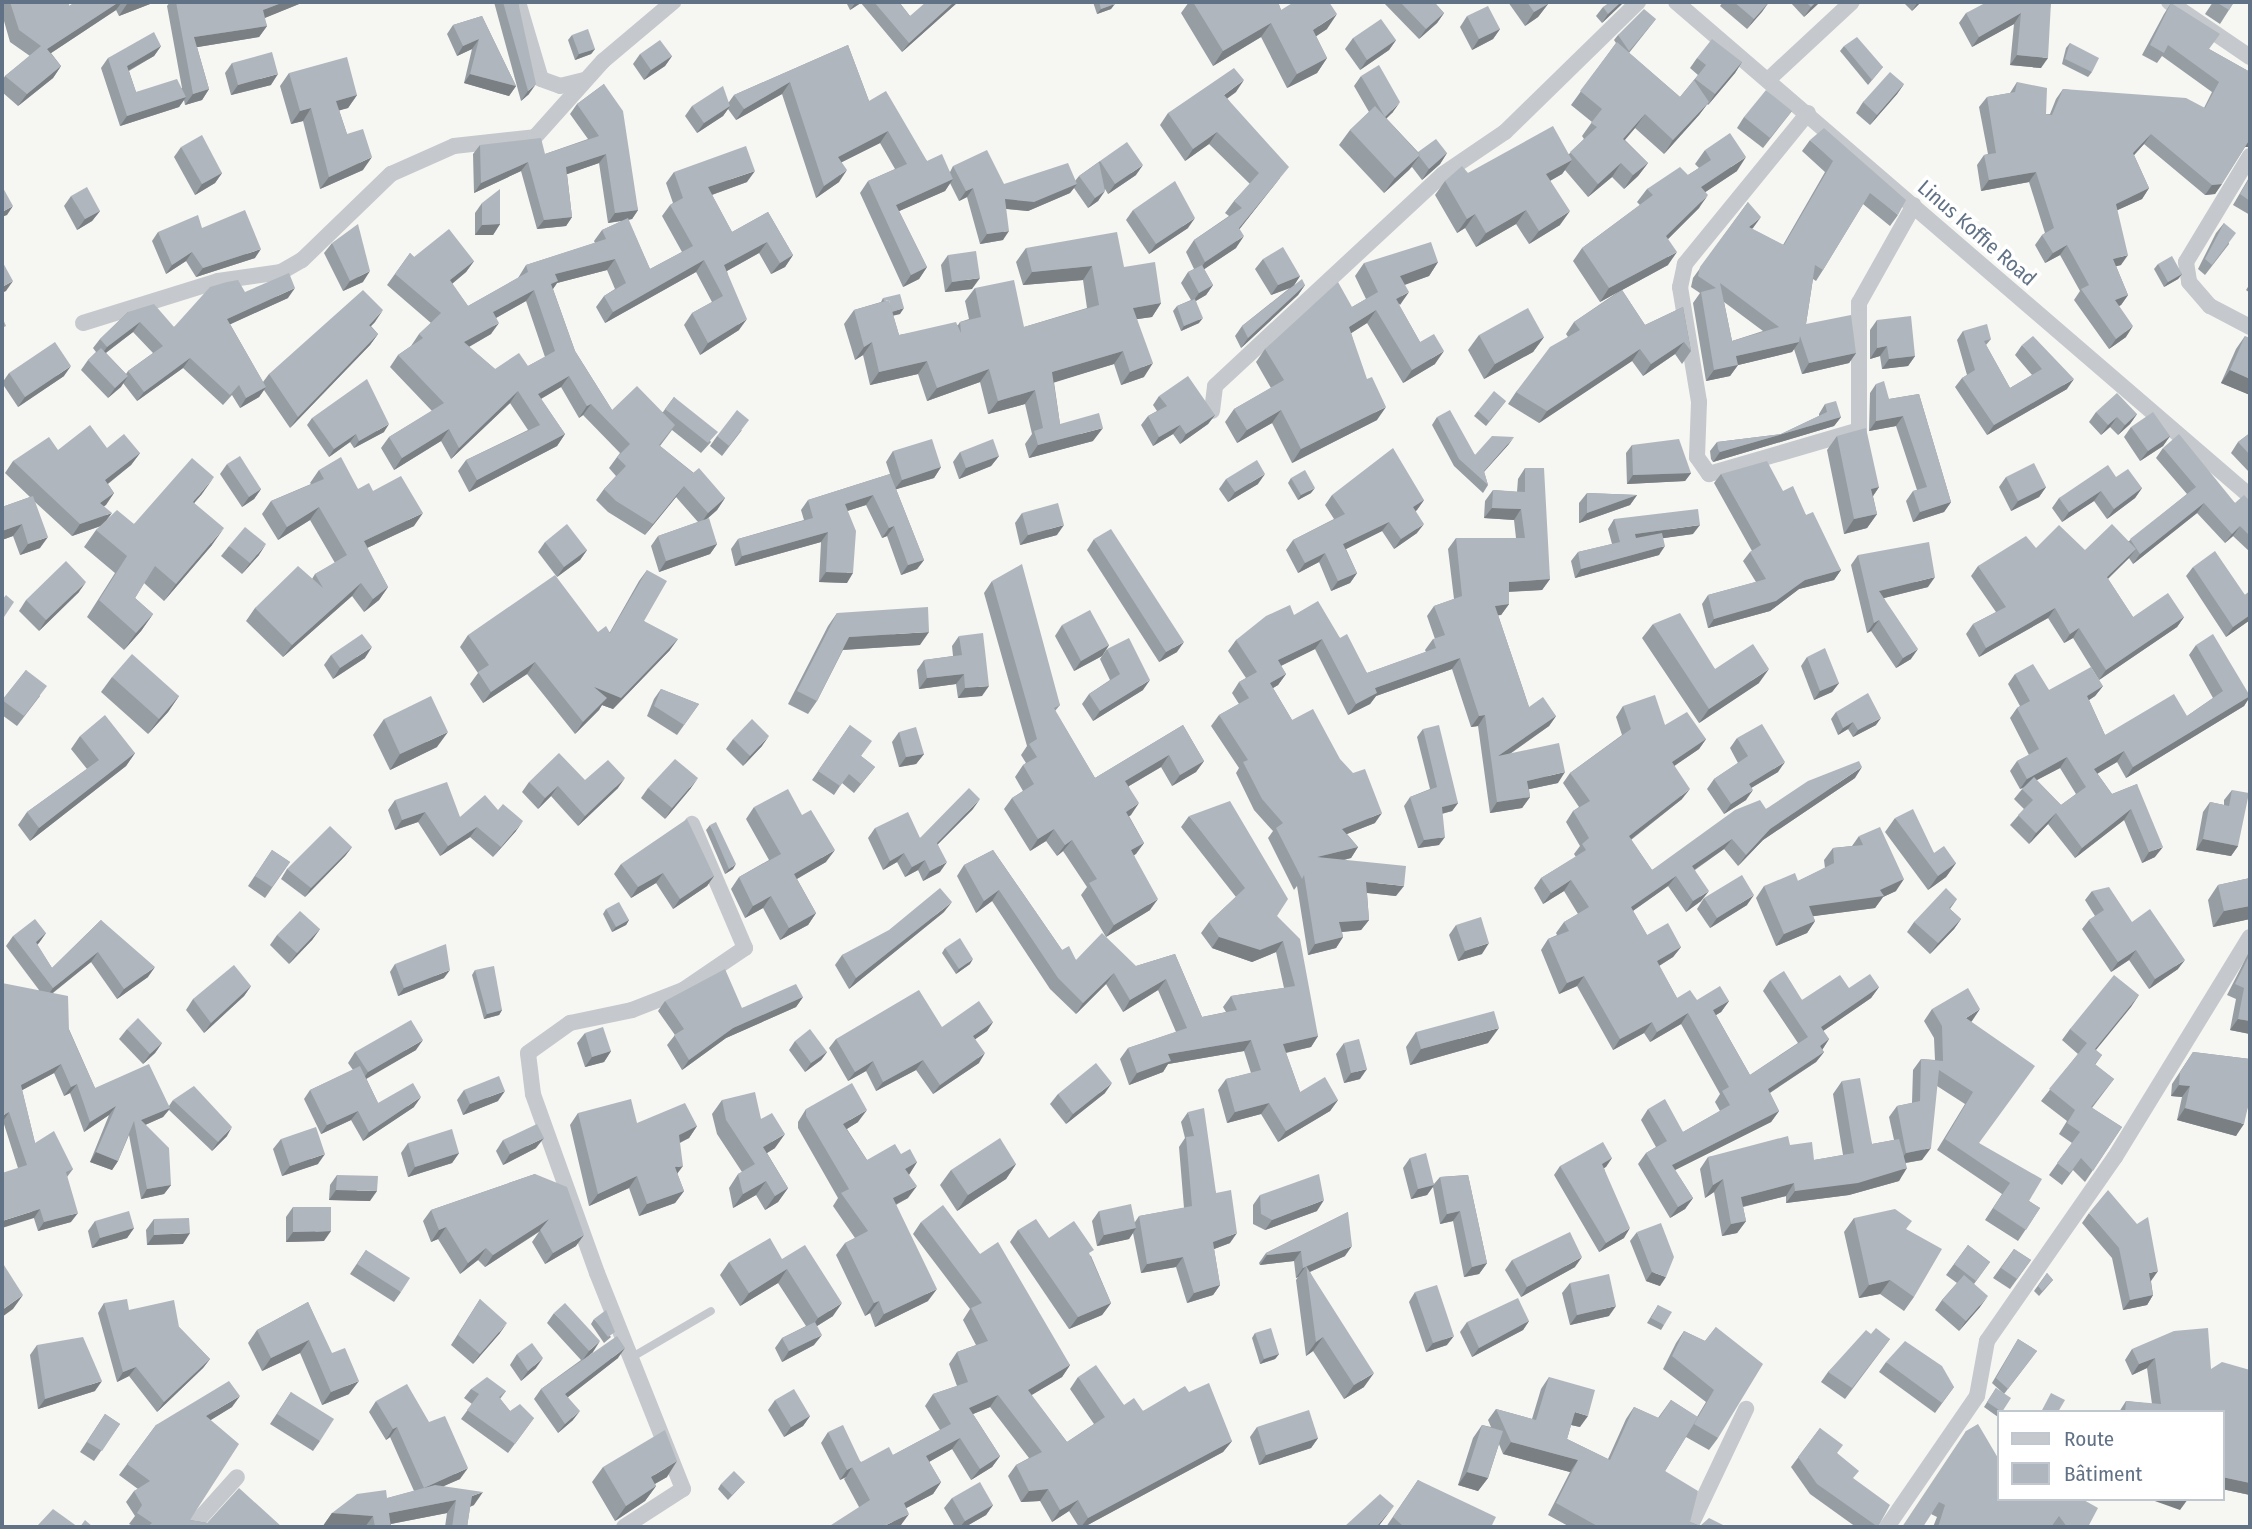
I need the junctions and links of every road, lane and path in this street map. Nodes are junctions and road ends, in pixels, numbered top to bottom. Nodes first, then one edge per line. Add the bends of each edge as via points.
1 (518, 2) edge
2 (673, 2) edge
3 (1637, 2) edge
4 (1676, 2) edge
5 (1853, 2) edge
6 (2169, 2) edge
7 (2250, 57) edge
8 (1769, 79) junction
9 (584, 80) junction
10 (1808, 113) junction
11 (2250, 156) edge
12 (1914, 205) junction
13 (83, 323) dead end
14 (2250, 327) edge
15 (1212, 411) edge
16 (2250, 496) edge
17 (692, 824) edge
18 (2250, 937) edge
19 (711, 1311) dead end
20 (634, 1356) junction
21 (1746, 1409) edge
22 (237, 1477) dead end
23 (192, 1527) edge
24 (624, 1527) edge
25 (1690, 1527) edge
26 (1887, 1527) edge

1 - 9 street via 541,79 561,86
2 - 9 street
3 - 15 street via 1505,132 1443,174 1216,386
4 - 8 street, Linus Koffie Road
5 - 8 street
6 - 7 street
8 - 10 street, Linus Koffie Road
9 - 13 street via 535,137 454,146 391,173 302,260 281,272 218,281
10 - 12 street, Linus Koffie Road
10 - 12 street via 1685,264 1680,287 1699,402 1698,457 1709,474 1859,430 1859,303
11 - 14 street via 2186,262 2189,282 2210,306
12 - 16 street, Linus Koffie Road
17 - 20 street via 745,948 683,990 632,1010 570,1023 528,1053 533,1094
18 - 26 street via 2115,1157 1987,1341 1977,1396
19 - 20 lane
20 - 24 street via 683,1489
21 - 25 street
22 - 23 street

